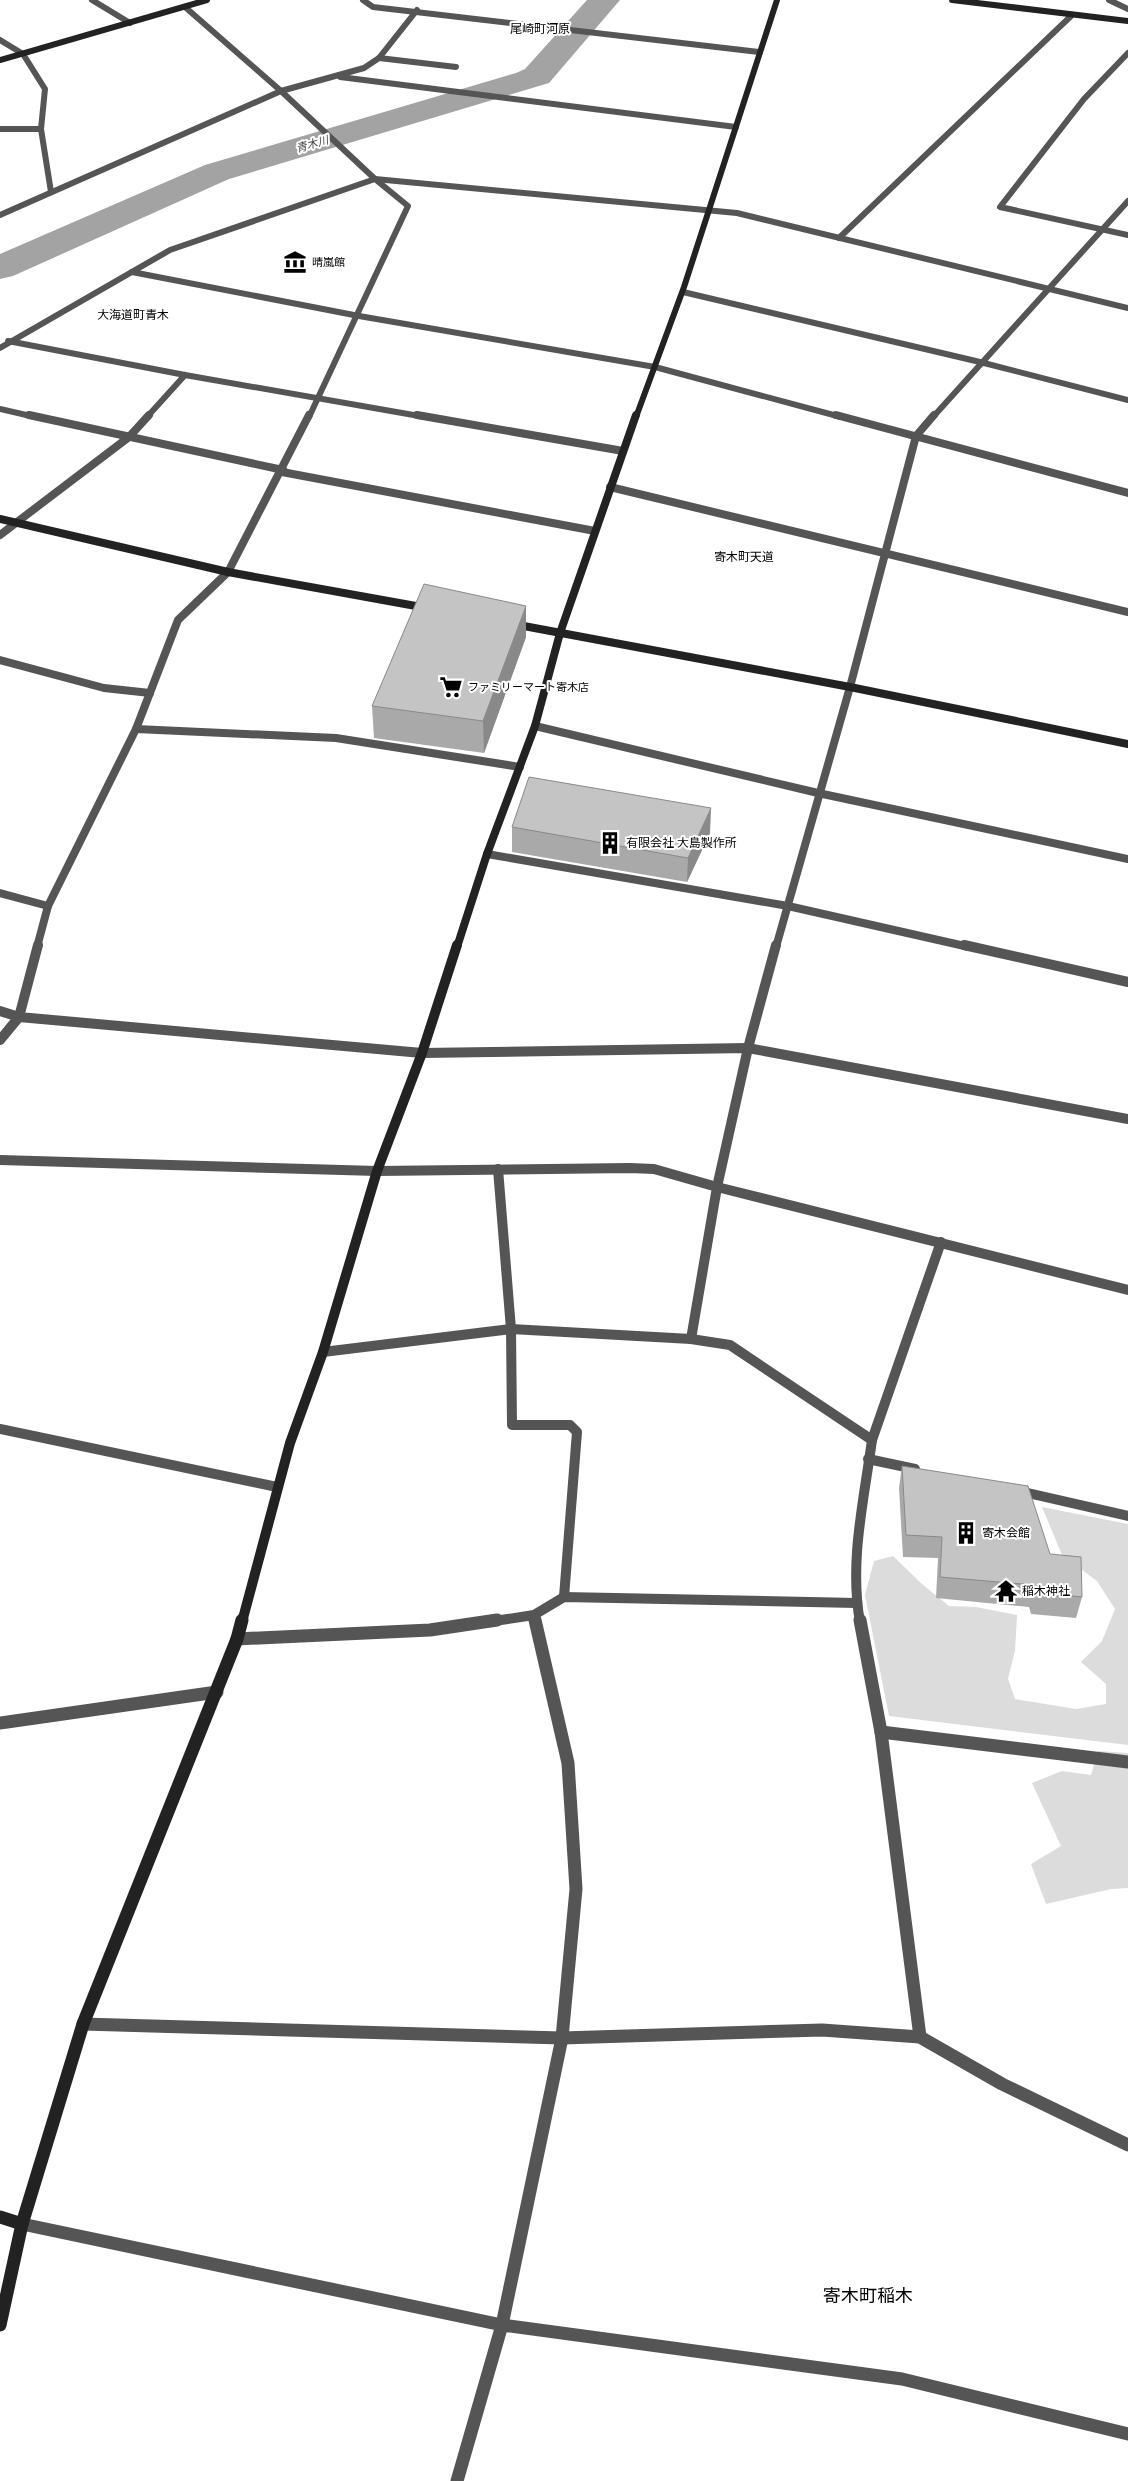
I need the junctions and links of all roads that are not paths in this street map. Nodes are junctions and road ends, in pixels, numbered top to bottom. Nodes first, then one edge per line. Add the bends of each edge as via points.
1 (92, 0) edge
2 (207, 0) edge
3 (363, 0) edge
4 (777, 0) edge
5 (952, 0) edge
6 (1109, 0) edge
7 (186, 7) junction
8 (1128, 9) edge
9 (417, 10) junction
10 (1071, 16) junction
11 (1128, 21) edge
12 (130, 23) junction
13 (0, 40) edge
14 (0, 46) edge
15 (10, 47) junction
16 (759, 52) junction
17 (1128, 53) edge
18 (23, 54) junction
19 (379, 58) junction
20 (0, 60) edge
21 (456, 67) dead end
22 (334, 76) junction
23 (281, 91) junction
24 (736, 128) junction
25 (41, 129) junction
26 (0, 130) edge
27 (375, 179) junction
28 (51, 192) junction
29 (1128, 201) edge
30 (708, 210) junction
31 (0, 215) edge
32 (1104, 229) junction
33 (1128, 234) edge
34 (839, 238) junction
35 (132, 272) junction
36 (1050, 289) junction
37 (683, 292) junction
38 (1128, 308) edge
39 (360, 316) junction
40 (0, 340) edge
41 (11, 342) junction
42 (0, 348) edge
43 (980, 362) junction
44 (655, 367) junction
45 (185, 375) junction
46 (320, 398) junction
47 (1128, 400) edge
48 (0, 409) edge
49 (916, 436) junction
50 (129, 437) junction
51 (623, 451) junction
52 (282, 471) junction
53 (610, 487) junction
54 (1128, 493) edge
55 (0, 518) edge
56 (17, 522) junction
57 (595, 531) junction
58 (0, 535) edge
59 (884, 554) junction
60 (228, 572) junction
61 (433, 610) edge
62 (1128, 612) edge
63 (501, 622) edge
64 (560, 633) junction
65 (0, 660) edge
66 (850, 687) junction
67 (150, 693) junction
68 (535, 726) junction
69 (136, 729) junction
70 (1128, 744) edge
71 (520, 767) junction
72 (818, 793) junction
73 (487, 854) junction
74 (1128, 859) edge
75 (0, 893) edge
76 (48, 906) junction
77 (788, 906) junction
78 (1128, 982) edge
79 (0, 1011) edge
80 (19, 1017) junction
81 (0, 1040) edge
82 (748, 1048) junction
83 (422, 1052) junction
84 (1128, 1119) edge
85 (0, 1160) edge
86 (498, 1169) junction
87 (377, 1171) junction
88 (717, 1188) junction
89 (942, 1242) junction
90 (1128, 1290) edge
91 (511, 1329) junction
92 (691, 1339) junction
93 (324, 1352) junction
94 (0, 1429) edge
95 (872, 1440) junction
96 (868, 1459) junction
97 (924, 1471) edge
98 (276, 1487) junction
99 (1008, 1489) edge
100 (1128, 1516) edge
101 (564, 1597) junction
102 (857, 1603) junction
103 (534, 1615) junction
104 (237, 1639) junction
105 (217, 1692) junction
106 (0, 1723) edge
107 (881, 1732) junction
108 (1128, 1762) edge
109 (83, 2024) junction
110 (920, 2037) junction
111 (562, 2038) junction
112 (1128, 2145) edge
113 (0, 2217) edge
114 (22, 2224) junction
115 (0, 2325) edge
116 (502, 2326) junction
117 (1128, 2434) edge
118 (458, 2481) edge

1 - 12 street
2 - 7 street
3 - 9 street via 373,6
4 - 16 street
5 - 10 street
6 - 8 street
7 - 12 street
7 - 23 street
9 - 16 street
9 - 19 street
10 - 11 street
10 - 34 street
12 - 18 street
13 - 15 street
14 - 15 street
15 - 18 street
16 - 24 street
17 - 32 street via 1084,99 1000,207
18 - 20 street
18 - 25 street via 44,89
19 - 21 street
19 - 22 street via 364,68
22 - 23 street
22 - 24 street
23 - 27 street
23 - 28 street
24 - 30 street
25 - 26 street
25 - 28 street
27 - 30 street
27 - 35 street via 170,250
27 - 39 street via 408,206
28 - 31 street
29 - 32 street
30 - 34 street via 738,213
30 - 37 street
32 - 33 street
32 - 36 street
34 - 36 street
35 - 39 street
35 - 41 street
36 - 38 street
36 - 43 street
37 - 43 street
37 - 44 street
39 - 44 street
39 - 46 street
40 - 41 street
41 - 42 street
41 - 45 street
43 - 47 street
43 - 49 street
44 - 49 street
44 - 51 street
45 - 46 street
45 - 50 street
46 - 51 street
46 - 52 street
48 - 50 street
49 - 54 street
49 - 59 street
50 - 52 street
50 - 56 street
51 - 53 street
52 - 57 street
52 - 60 street
53 - 57 street
53 - 59 street
55 - 56 street
56 - 58 street
56 - 60 street
57 - 64 street
59 - 62 street
59 - 66 street
60 - 61 street
60 - 67 street via 178,620
63 - 64 street
64 - 66 street
64 - 68 street
65 - 67 street via 104,688
66 - 70 street
66 - 72 street
67 - 69 street
68 - 71 street
68 - 72 street
69 - 71 street via 336,738
69 - 76 street
71 - 73 street
72 - 74 street
72 - 77 street
73 - 77 street
73 - 83 street
75 - 76 street
76 - 80 street
77 - 78 street
77 - 82 street
79 - 80 street
80 - 81 street
80 - 83 street
82 - 83 street
82 - 84 street
82 - 88 street
83 - 87 street
85 - 87 street
86 - 87 street
86 - 88 street via 654,1169
86 - 91 street
87 - 93 street
88 - 89 street
88 - 92 street
89 - 90 street
89 - 95 street
91 - 92 street
91 - 93 street
91 - 101 street via 512,1425 570,1425 577,1432
92 - 95 street via 730,1345
93 - 98 street
94 - 98 street
95 - 96 street
96 - 97 street
96 - 102 street via 856,1563
98 - 104 street
99 - 100 street
101 - 102 street
101 - 103 street
102 - 107 street
103 - 104 street via 430,1630
103 - 111 street via 568,1763 576,1888
104 - 105 street
105 - 106 street
105 - 109 street
107 - 108 street
107 - 110 street
109 - 111 street
109 - 114 street
110 - 111 street via 822,2030
110 - 112 street via 1002,2084
111 - 116 street
113 - 114 street
114 - 115 street
114 - 116 street
116 - 117 street via 902,2379
116 - 118 street

